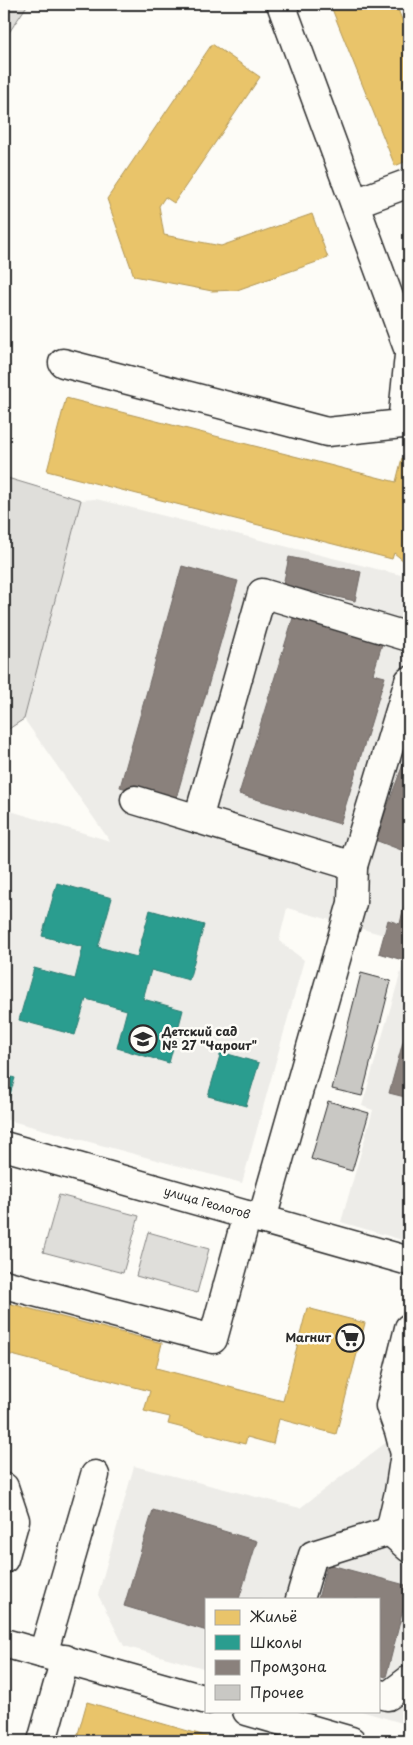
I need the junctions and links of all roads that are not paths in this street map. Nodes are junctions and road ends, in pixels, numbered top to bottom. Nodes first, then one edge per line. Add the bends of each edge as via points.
1 (281, 4) edge
2 (409, 183) edge
3 (355, 203) junction
4 (409, 351) edge
5 (409, 355) edge
6 (63, 362) dead end
7 (406, 424) edge
8 (409, 637) edge
9 (409, 681) edge
10 (135, 800) dead end
11 (198, 820) junction
12 (353, 866) junction
13 (4, 1146) edge
14 (255, 1217) junction
15 (409, 1261) edge
16 (4, 1284) edge
17 (409, 1328) edge
18 (95, 1475) dead end
19 (4, 1487) edge
20 (399, 1540) edge
21 (4, 1559) edge
22 (300, 1598) edge
23 (4, 1642) edge
24 (54, 1657) junction
25 (409, 1680) edge
26 (380, 1694) edge
27 (205, 1699) edge
28 (250, 1712) edge
29 (42, 1741) edge
30 (351, 1741) edge

1 - 3 street
2 - 3 street
3 - 4 street
5 - 7 street
6 - 7 street via 327,432
8 - 11 street via 262,593
9 - 12 street
10 - 11 street
11 - 12 street
12 - 14 street via 352,903
13 - 14 street, улица Геологов
14 - 15 street, улица Геологов
14 - 16 street via 213,1340
17 - 20 street via 390,1406 406,1454 399,1492
18 - 24 street
19 - 21 street via 15,1520
20 - 22 street via 313,1555
23 - 24 street
24 - 27 street
24 - 29 street
25 - 26 street via 388,1696
28 - 30 street

